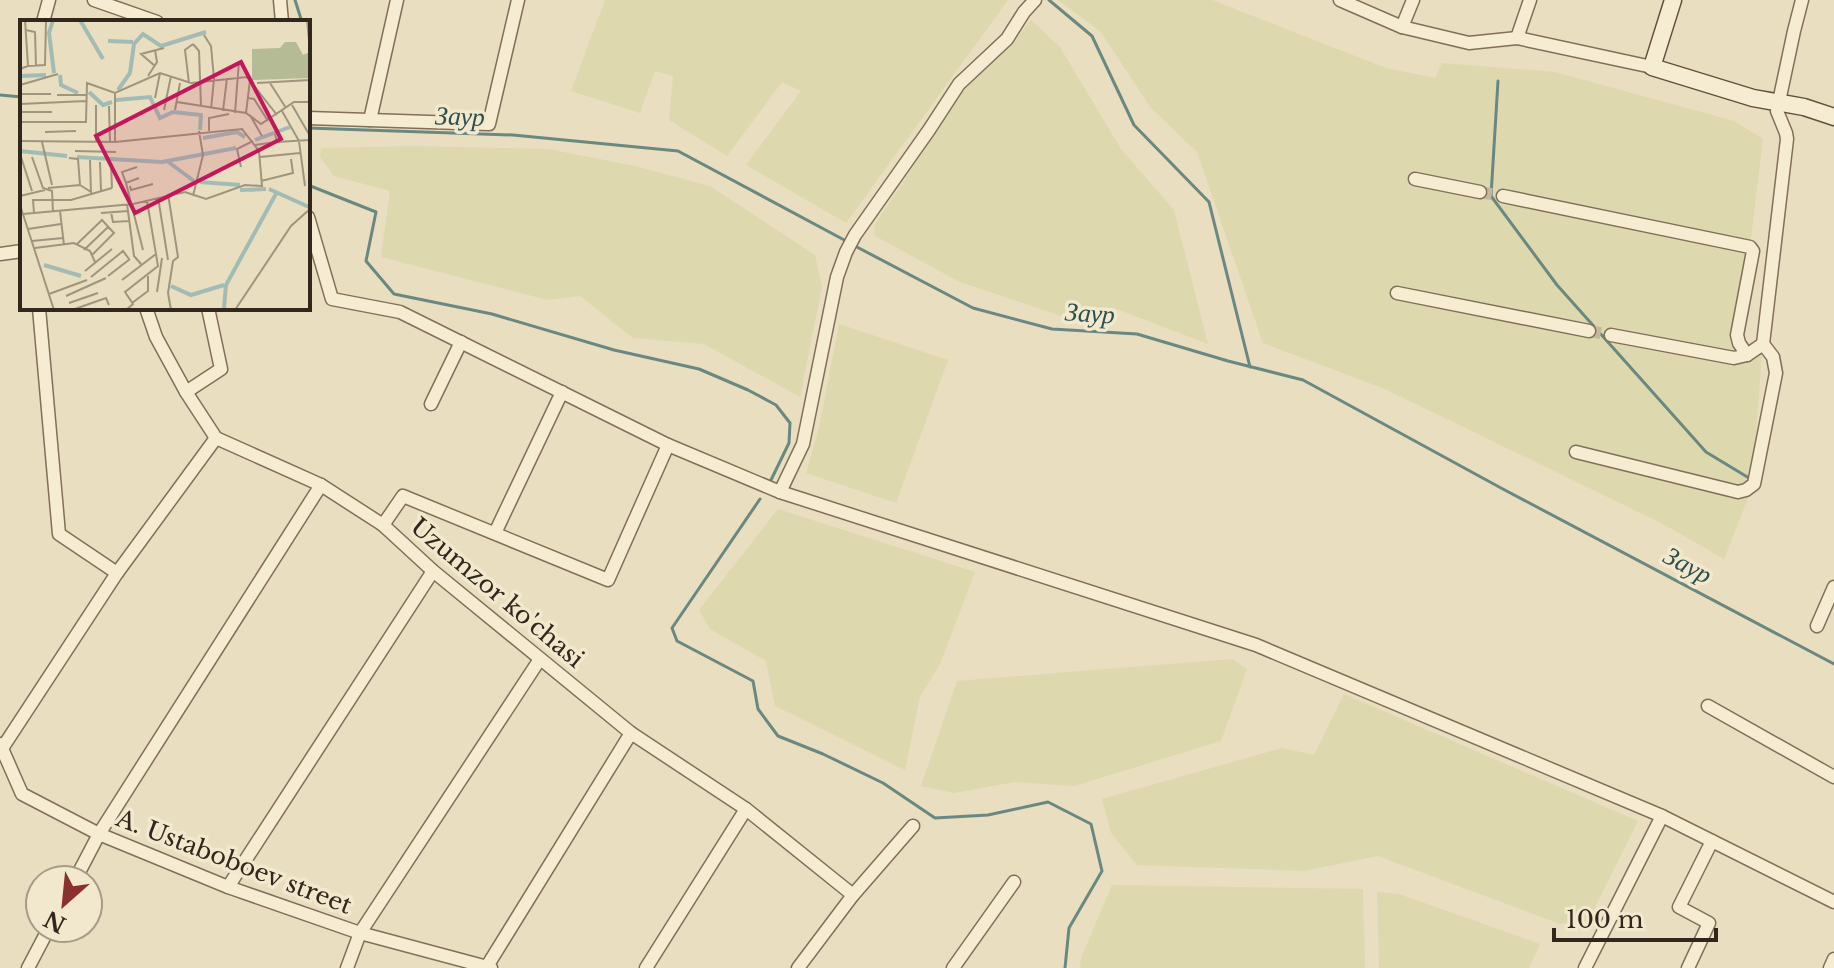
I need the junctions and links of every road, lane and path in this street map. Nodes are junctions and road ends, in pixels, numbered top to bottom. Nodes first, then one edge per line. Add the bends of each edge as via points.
1 (49, 0) edge
2 (94, 0) edge
3 (280, 0) edge
4 (397, 0) edge
5 (518, 0) edge
6 (1035, 0) edge
7 (1340, 0) edge
8 (1413, 0) edge
9 (1530, 0) edge
10 (1673, 0) edge
11 (1802, 0) edge
12 (44, 20) edge
13 (151, 20) edge
14 (282, 20) edge
15 (1402, 27) junction
16 (1517, 38) junction
17 (1652, 67) junction
18 (1779, 101) junction
19 (1834, 117) edge
20 (310, 118) edge
21 (370, 120) junction
22 (1415, 179) dead end
23 (1480, 192) tunnel mouth
24 (1503, 196) tunnel mouth
25 (310, 224) edge
26 (20, 251) edge
27 (0, 254) edge
28 (1397, 293) dead end
29 (39, 310) edge
30 (147, 310) edge
31 (208, 310) edge
32 (1589, 331) tunnel mouth
33 (1611, 335) tunnel mouth
34 (461, 342) junction
35 (1763, 344) junction
36 (1747, 355) junction
37 (186, 392) junction
38 (562, 392) junction
39 (431, 404) dead end
40 (216, 438) junction
41 (668, 445) junction
42 (1576, 452) dead end
43 (321, 485) junction
44 (780, 492) junction
45 (383, 525) junction
46 (495, 533) junction
47 (433, 571) junction
48 (117, 573) junction
49 (1834, 587) edge
50 (1817, 626) dead end
51 (540, 659) junction
52 (1708, 706) dead end
53 (631, 733) junction
54 (1, 745) edge
55 (1834, 777) edge
56 (746, 809) junction
57 (1662, 816) junction
58 (913, 826) dead end
59 (99, 834) junction
60 (1712, 841) junction
61 (83, 864) edge
62 (1014, 882) dead end
63 (228, 887) junction
64 (853, 895) junction
65 (1834, 902) edge
66 (360, 933) junction
67 (41, 944) edge
68 (1834, 959) edge
69 (488, 967) edge
70 (28, 968) edge
71 (347, 968) edge
72 (646, 968) edge
73 (798, 968) edge
74 (953, 968) edge
75 (1585, 968) edge
76 (1688, 968) edge
77 (1830, 968) edge

1 - 12 street
2 - 13 street
3 - 14 street
4 - 21 street
5 - 21 street via 489,124
6 - 44 street via 1007,39 959,84 846,252 803,444
7 - 15 street
8 - 15 street
9 - 16 street
10 - 17 street
11 - 18 street
15 - 16 street via 1469,43
16 - 17 street
17 - 18 street
18 - 19 street
18 - 35 street via 1777,111 1787,139
20 - 21 street
22 - 23 street
24 - 36 street via 1750,247 1737,335
25 - 34 street via 332,299 400,312
26 - 27 street
28 - 32 street
29 - 48 street via 59,534
30 - 37 street
31 - 37 street via 221,369
33 - 36 street via 1734,358
34 - 38 street
34 - 39 street
35 - 36 street
35 - 42 street via 1776,373 1754,484 1746,490
37 - 40 street
38 - 41 street
38 - 46 street
40 - 43 street, Uzumzor ko'chasi
40 - 48 street
41 - 44 street
41 - 46 street via 608,580
43 - 45 street, Uzumzor ko'chasi
43 - 59 street
44 - 57 street via 1256,645
45 - 46 street via 403,496
45 - 47 street, Uzumzor ko'chasi
47 - 51 street, Uzumzor ko'chasi
47 - 63 street
48 - 54 street
49 - 50 street
51 - 53 street, Uzumzor ko'chasi
51 - 66 street
52 - 55 street
53 - 56 street, Uzumzor ko'chasi
53 - 69 street
54 - 59 street, A. Ustaboboev street via 22,794
56 - 64 street, Uzumzor ko'chasi
56 - 72 street
57 - 60 street
57 - 75 street
58 - 64 street
59 - 61 street
59 - 63 street, A. Ustaboboev street
60 - 65 street
60 - 76 street via 1679,907 1709,923
62 - 74 street
63 - 66 street, A. Ustaboboev street
64 - 73 street
66 - 69 street, A. Ustaboboev street
66 - 71 street
67 - 70 street
68 - 77 street

